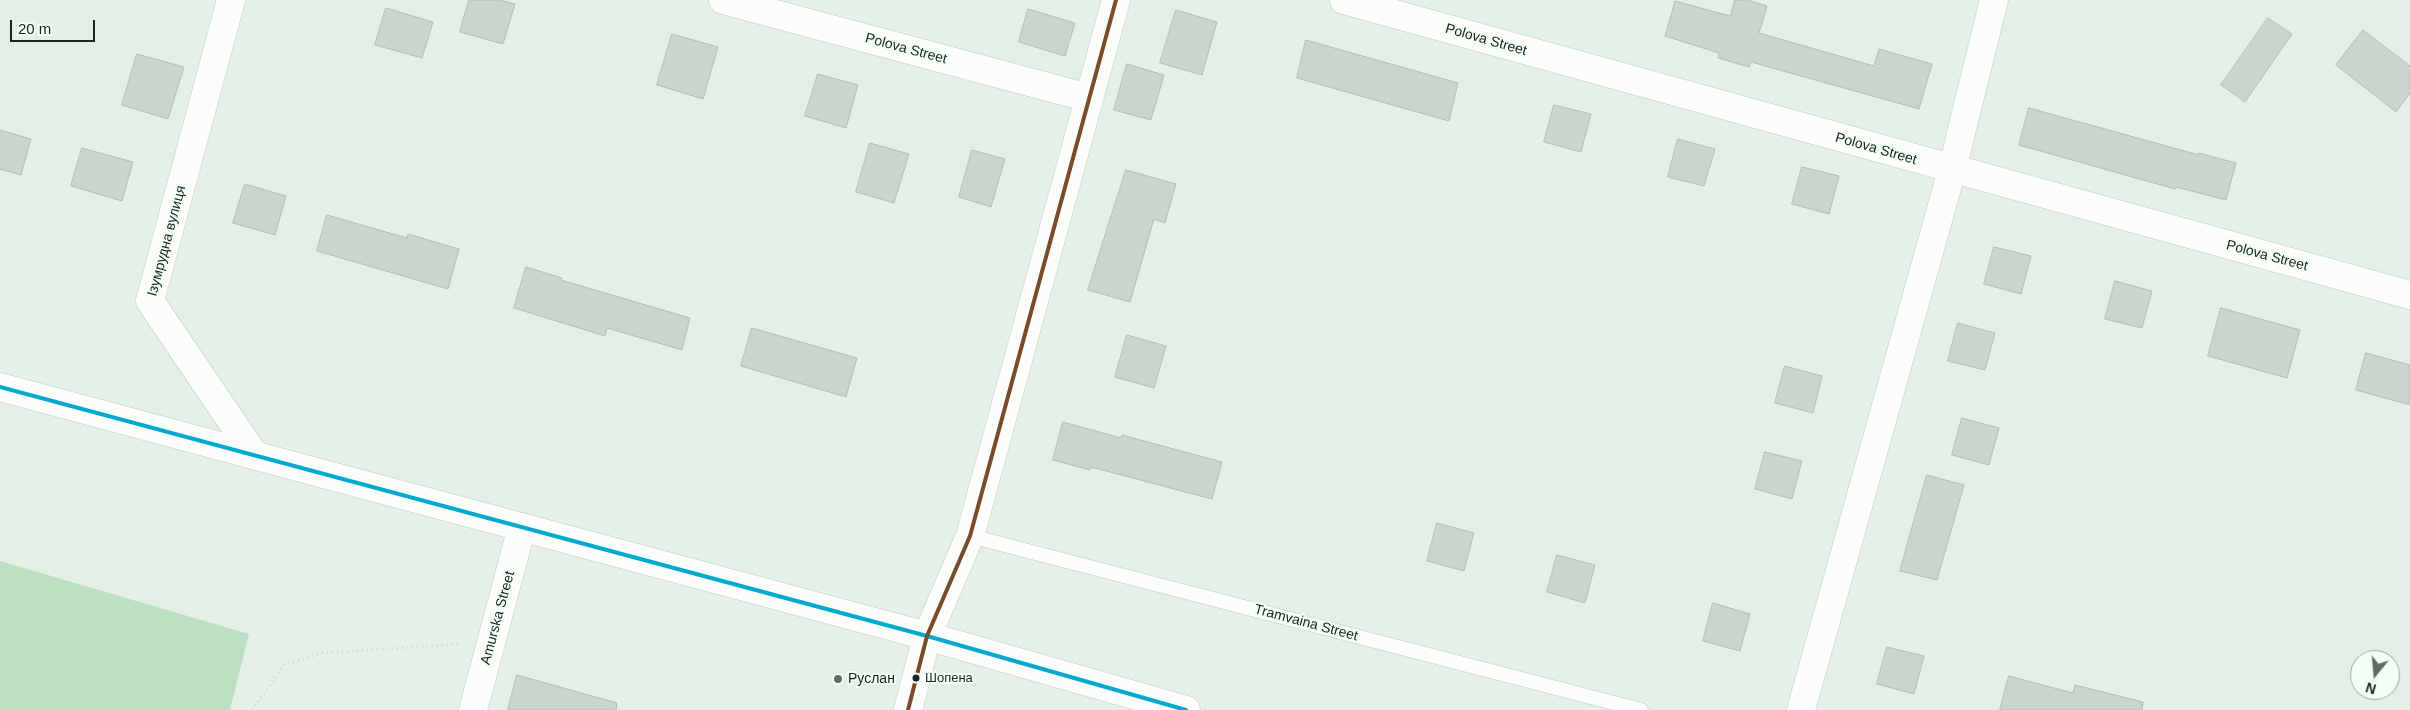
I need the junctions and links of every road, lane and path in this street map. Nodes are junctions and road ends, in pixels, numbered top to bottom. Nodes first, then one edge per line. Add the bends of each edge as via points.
1 (231, 0) edge
2 (723, 0) edge
3 (1116, 0) edge
4 (1344, 0) edge
5 (1994, 0) edge
6 (1089, 98) junction
7 (1952, 170) junction
8 (2410, 295) edge
9 (0, 387) edge
10 (255, 456) junction
11 (522, 527) junction
12 (970, 536) junction
13 (927, 636) junction
14 (492, 642) junction
15 (252, 710) edge
16 (473, 710) edge
17 (908, 710) edge
18 (1186, 710) edge
19 (1641, 710) edge
20 (1801, 710) edge

1 - 10 street, Ізумрудна вулиця via 150,301
2 - 6 street, Polova Street
3 - 6 street
4 - 7 street, Polova Street
5 - 7 street
6 - 12 street
7 - 8 street, Polova Street
7 - 20 street
9 - 10 street
10 - 11 street
11 - 13 street
11 - 14 street, Amurska Street
12 - 13 street
12 - 19 lane, Tramvaina Street
13 - 17 street
13 - 18 street
14 - 15 path via 322,653 284,665
14 - 16 street, Amurska Street

